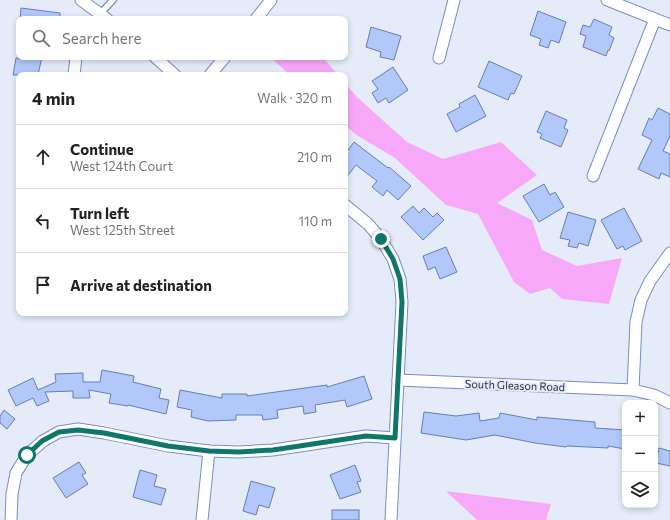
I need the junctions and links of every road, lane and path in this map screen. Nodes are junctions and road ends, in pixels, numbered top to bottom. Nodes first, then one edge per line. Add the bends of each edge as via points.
1 (81, 0) edge
2 (113, 0) edge
3 (271, 0) edge
4 (454, 0) edge
5 (607, 0) edge
6 (100, 16) edge
7 (102, 16) edge
8 (258, 16) edge
9 (655, 19) junction
10 (670, 25) edge
11 (439, 58) dead end
12 (76, 60) edge
13 (158, 60) edge
14 (222, 60) edge
15 (74, 72) edge
16 (172, 72) edge
17 (212, 72) edge
18 (593, 176) dead end
19 (348, 207) edge
20 (670, 253) edge
21 (398, 380) junction
22 (632, 390) junction
23 (670, 403) edge
24 (395, 438) junction
25 (209, 451) junction
26 (11, 520) edge
27 (202, 520) edge
28 (391, 520) edge

1 - 6 street
2 - 7 lane
3 - 8 street
4 - 11 street
5 - 9 street
9 - 10 street
9 - 18 street
12 - 15 street
13 - 16 street
14 - 17 street
19 - 21 street via 381,239 393,259 400,279 402,302
20 - 22 street via 650,281 641,300 636,322
21 - 22 street, South Gleason Road
21 - 24 street
22 - 23 street, South Gleason Road via 654,395
24 - 25 street via 366,436 273,450
24 - 28 street
25 - 26 street via 84,430 59,432 42,441 27,455 16,473
25 - 27 street

